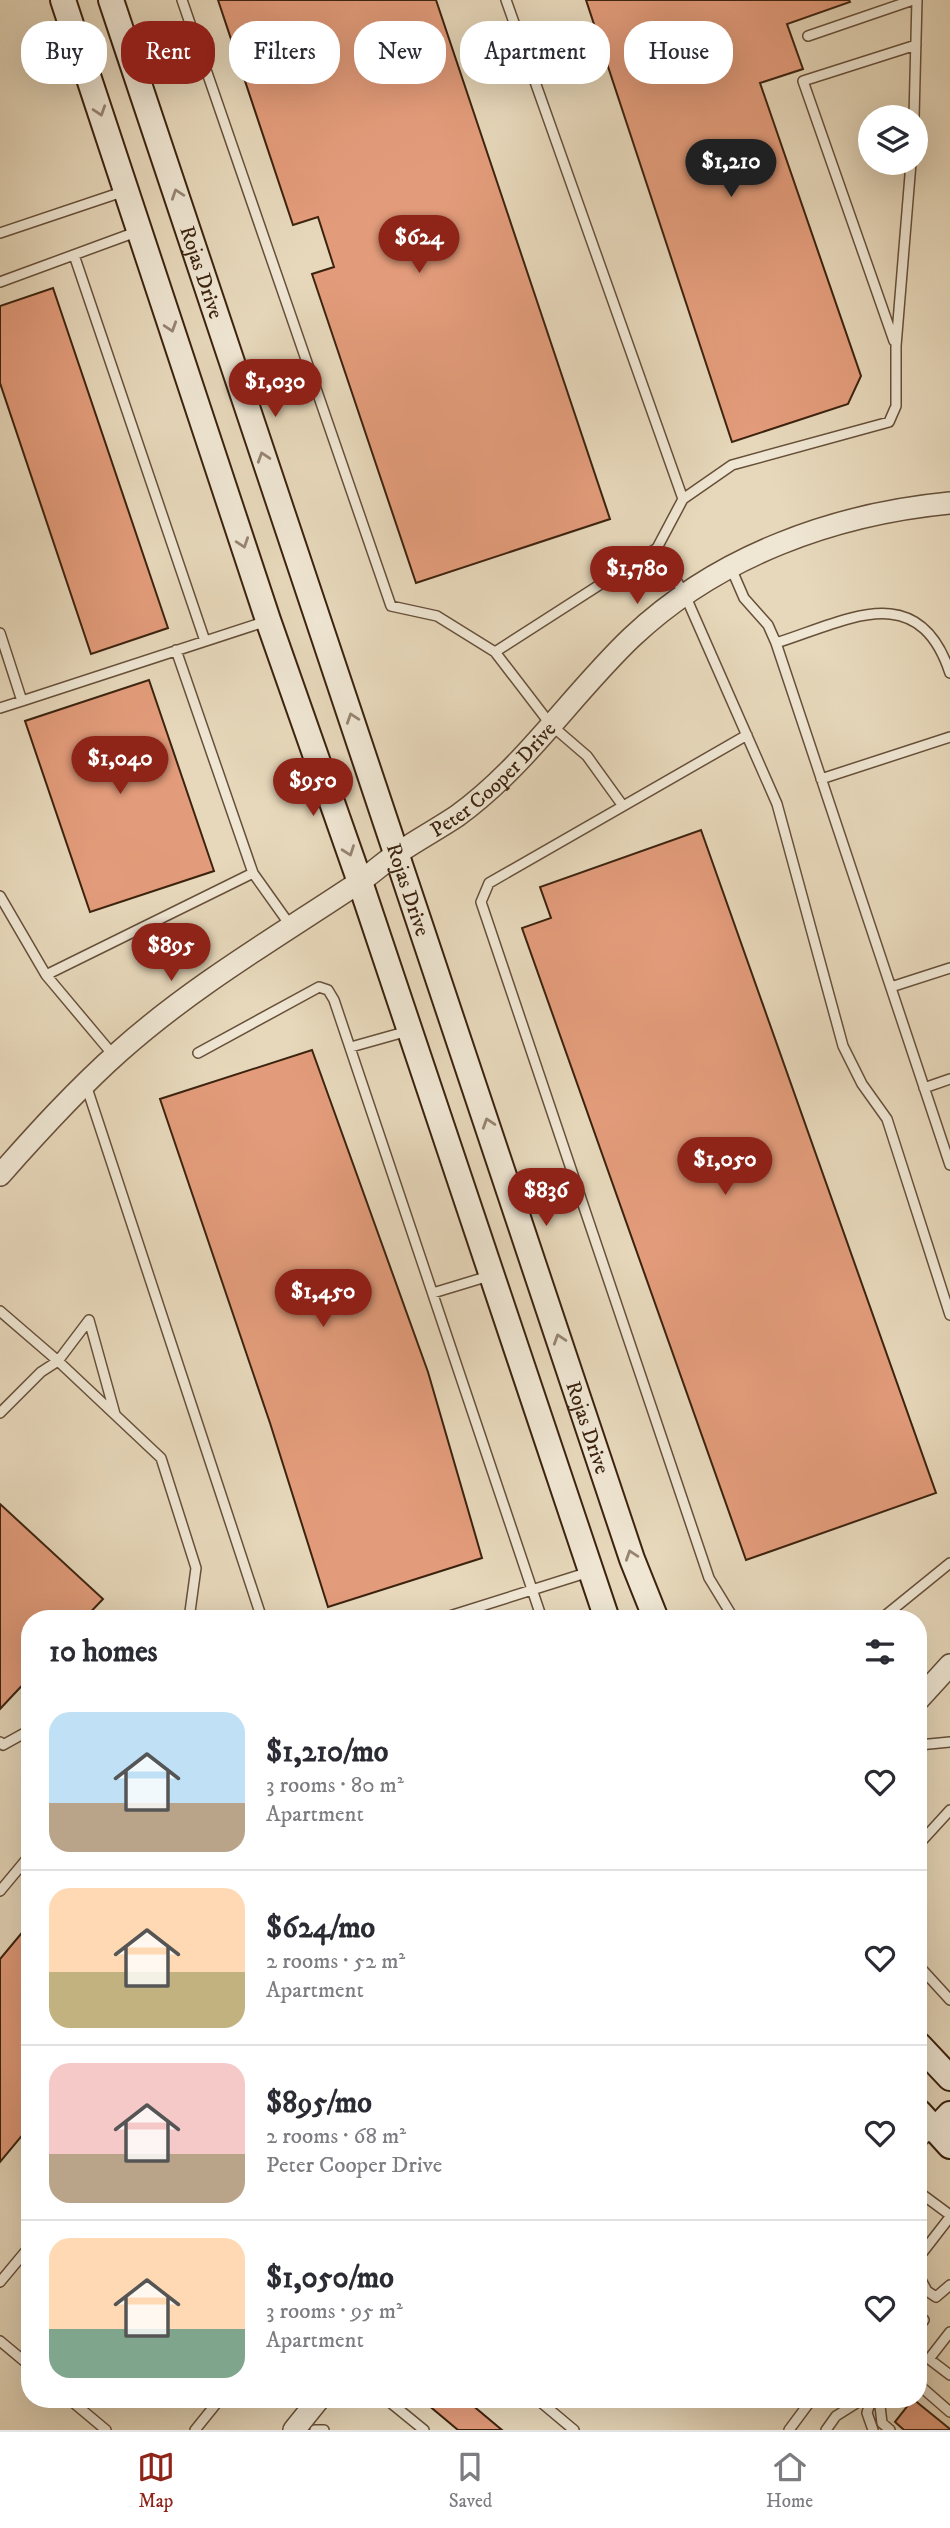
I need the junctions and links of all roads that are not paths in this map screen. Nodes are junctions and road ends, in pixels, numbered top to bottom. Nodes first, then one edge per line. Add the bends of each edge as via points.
1 (63, 0) edge
2 (111, 0) edge
3 (182, 0) edge
4 (506, 0) edge
5 (915, 0) edge
6 (891, 4) edge
7 (808, 36) dead end
8 (916, 45) junction
9 (914, 105) edge
10 (910, 175) edge
11 (127, 191) junction
12 (140, 231) junction
13 (0, 233) edge
14 (74, 255) junction
15 (0, 282) edge
16 (896, 346) junction
17 (683, 499) junction
18 (950, 503) edge
19 (657, 548) junction
20 (731, 567) junction
21 (685, 595) junction
22 (268, 620) junction
23 (0, 633) edge
24 (205, 641) junction
25 (776, 643) junction
26 (176, 650) junction
27 (495, 652) junction
28 (950, 673) edge
29 (22, 701) junction
30 (0, 708) edge
31 (551, 725) junction
32 (747, 735) junction
33 (950, 737) edge
34 (821, 779) junction
35 (623, 806) junction
36 (398, 853) junction
37 (253, 873) junction
38 (360, 882) junction
39 (0, 896) edge
40 (290, 925) junction
41 (950, 968) edge
42 (46, 975) junction
43 (891, 987) junction
44 (409, 1031) junction
45 (351, 1047) junction
46 (198, 1053) dead end
47 (114, 1056) junction
48 (950, 1079) edge
49 (86, 1084) junction
50 (924, 1088) junction
51 (946, 1136) edge
52 (950, 1165) edge
53 (0, 1175) edge
54 (491, 1276) junction
55 (433, 1293) junction
56 (0, 1311) edge
57 (950, 1315) edge
58 (58, 1361) junction
59 (0, 1413) edge
60 (116, 1416) junction
61 (950, 1563) edge
62 (589, 1572) junction
63 (533, 1590) junction
64 (190, 1610) edge
65 (259, 1610) edge
66 (469, 1610) edge
67 (539, 1610) edge
68 (604, 1610) edge
69 (652, 1610) edge
70 (729, 1610) edge
71 (892, 1610) edge
72 (950, 1665) edge
73 (927, 1690) edge
74 (21, 1735) edge
75 (0, 1742) edge
76 (950, 1742) edge
77 (927, 1744) edge
78 (950, 1810) edge
79 (927, 1835) edge
80 (21, 1866) edge
81 (0, 1891) edge
82 (927, 1975) edge
83 (950, 2000) edge
84 (927, 2054) edge
85 (950, 2078) edge
86 (927, 2198) edge
87 (950, 2216) edge
88 (927, 2247) edge
89 (21, 2257) edge
90 (0, 2282) edge
91 (950, 2285) edge
92 (927, 2291) edge
93 (950, 2332) edge
94 (0, 2341) edge
95 (21, 2358) edge
96 (950, 2375) edge
97 (927, 2395) edge
98 (80, 2408) edge
99 (213, 2408) edge
100 (315, 2408) edge
101 (397, 2408) edge
102 (548, 2408) edge
103 (805, 2408) edge
104 (849, 2408) edge
105 (868, 2408) edge
106 (880, 2408) edge
107 (950, 2412) edge
108 (305, 2428) edge
109 (106, 2430) edge
110 (195, 2430) edge
111 (324, 2430) edge
112 (424, 2430) edge
113 (574, 2430) edge
114 (789, 2430) edge
115 (826, 2430) edge
116 (873, 2430) edge
117 (890, 2430) edge

1 -> 11 main road
36 -> 2 main road, Rojas Drive
3 - 27 lane via 391,606 437,616
4 - 17 lane
5 - 6 lane
5 - 8 lane
6 - 7 lane
8 - 9 lane
8 - 16 lane via 803,81
10 - 16 lane
11 - 12 main road
11 - 13 lane
12 - 14 lane
12 -> 22 main road
14 - 15 lane
14 - 24 lane
16 - 17 lane via 896,406 889,422 732,465
17 - 19 lane
18 - 20 street, Peter Cooper Drive via 861,516 775,545
19 - 21 lane
19 - 27 lane
20 - 21 street, Peter Cooper Drive
20 - 25 lane via 744,598 768,625
21 - 31 street, Peter Cooper Drive via 632,637
21 - 32 lane
22 - 24 lane
22 -> 38 main road
23 - 29 lane
24 - 26 lane
25 - 28 lane via 875,613 894,613 937,639
25 - 34 lane
26 - 29 lane
26 - 37 lane
27 - 31 lane
29 - 30 lane
31 - 35 lane via 587,756
31 - 36 street, Peter Cooper Drive via 498,782
32 - 35 lane
32 - 57 lane via 777,804 843,1046 887,1119
33 - 34 lane
34 - 43 lane
35 - 70 lane via 489,883 481,902 709,1578
36 - 38 street, Peter Cooper Drive
69 -> 36 main road, Rojas Drive
37 - 40 lane
37 - 42 lane
38 - 40 street, Peter Cooper Drive
38 - 44 main road
39 - 42 lane
40 - 47 street, Peter Cooper Drive via 188,996
41 - 43 lane
42 - 47 lane
43 - 50 lane
44 - 45 lane
44 - 54 main road
45 - 46 lane via 334,1000 328,990 319,987
45 - 55 lane
47 - 49 street, Peter Cooper Drive
48 - 50 lane
49 - 53 street, Peter Cooper Drive
49 - 65 lane
50 - 51 lane
51 - 52 lane
54 - 55 lane
54 - 62 main road
55 - 63 lane
56 - 58 lane
58 - 59 lane
58 - 60 lane
58 - 60 lane via 89,1320
60 - 64 lane via 161,1458 196,1568
61 - 71 lane
62 - 63 lane
62 - 68 main road
63 - 66 lane
63 - 67 lane
72 - 73 street
74 - 75 lane via 3,1745
76 - 77 lane
78 - 79 lane
80 - 81 lane
82 - 83 lane
84 - 85 main road
86 - 87 lane
87 - 88 lane
89 - 90 lane
91 - 92 lane via 936,2297
93 - 96 lane via 929,2359
94 - 95 lane
97 - 107 lane
98 - 109 lane
99 - 110 lane
100 - 108 street
101 - 112 lane
102 - 113 lane
103 - 114 lane
104 - 115 lane
105 - 116 lane
106 - 117 lane via 882,2423
108 - 111 lane

